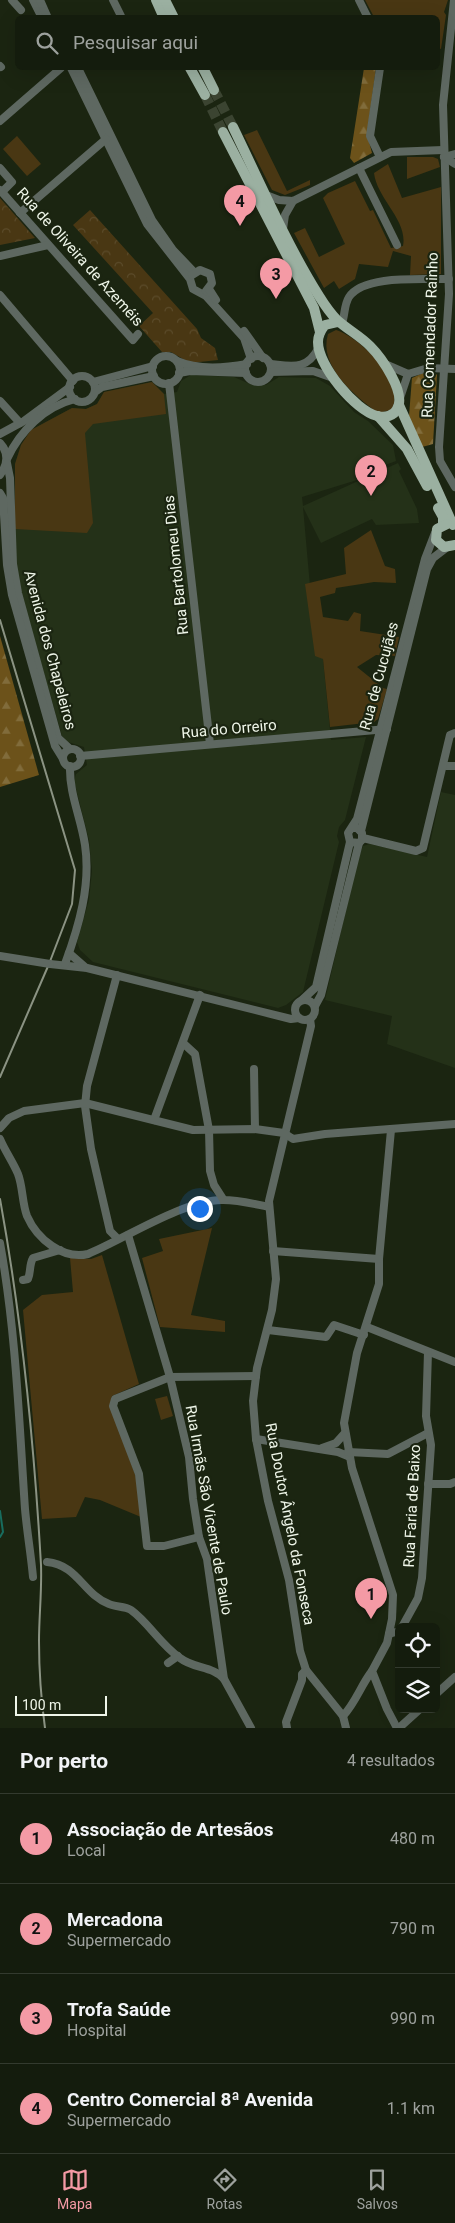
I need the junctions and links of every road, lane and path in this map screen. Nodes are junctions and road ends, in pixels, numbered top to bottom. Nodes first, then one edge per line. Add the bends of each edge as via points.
1 (12, 0) edge
2 (33, 0) edge
3 (40, 0) edge
4 (113, 0) edge
5 (156, 0) edge
6 (165, 0) edge
7 (359, 0) edge
8 (454, 0) edge
9 (20, 10) dead end
10 (40, 15) edge
11 (47, 15) edge
12 (120, 15) edge
13 (163, 15) edge
14 (172, 15) edge
15 (366, 15) edge
16 (59, 70) edge
17 (72, 70) edge
18 (79, 70) edge
19 (192, 70) edge
20 (204, 70) edge
21 (380, 70) edge
22 (0, 121) edge
23 (233, 127) tunnel mouth
24 (223, 132) tunnel mouth
25 (106, 139) junction
26 (444, 153) junction
27 (455, 154) edge
28 (380, 157) junction
29 (455, 164) edge
30 (0, 168) edge
31 (360, 168) junction
32 (1, 191) edge
33 (266, 195) junction
34 (293, 201) junction
35 (20, 213) junction
36 (283, 229) junction
37 (48, 245) junction
38 (397, 245) dead end
39 (0, 256) edge
40 (192, 276) junction
41 (449, 280) junction
42 (205, 291) junction
43 (0, 295) edge
44 (340, 322) junction
45 (320, 332) junction
46 (138, 334) dead end
47 (319, 347) junction
48 (263, 358) junction
49 (177, 361) junction
50 (249, 362) junction
51 (385, 364) junction
52 (152, 366) junction
53 (444, 367) junction
54 (270, 368) junction
55 (455, 369) edge
56 (179, 373) junction
57 (246, 373) junction
58 (408, 374) junction
59 (154, 376) junction
60 (333, 378) junction
61 (93, 382) junction
62 (169, 383) junction
63 (71, 384) junction
64 (94, 392) junction
65 (75, 399) junction
66 (0, 401) edge
67 (399, 404) junction
68 (378, 416) junction
69 (20, 423) junction
70 (0, 434) edge
71 (0, 443) edge
72 (7, 461) junction
73 (0, 475) edge
74 (455, 487) edge
75 (0, 493) edge
76 (447, 527) edge
77 (451, 548) edge
78 (383, 730) junction
79 (455, 733) edge
80 (210, 744) junction
81 (70, 749) junction
82 (80, 756) junction
83 (63, 759) junction
84 (70, 766) junction
85 (443, 766) junction
86 (455, 766) edge
87 (352, 828) junction
88 (361, 837) junction
89 (350, 842) junction
90 (69, 953) junction
91 (0, 956) edge
92 (65, 964) junction
93 (87, 968) junction
94 (117, 975) junction
95 (200, 995) junction
96 (302, 1000) junction
97 (295, 1006) junction
98 (315, 1006) junction
99 (278, 1014) junction
100 (299, 1018) junction
101 (310, 1019) junction
102 (183, 1043) junction
103 (254, 1069) dead end
104 (85, 1103) junction
105 (154, 1120) junction
106 (455, 1124) edge
107 (0, 1128) edge
108 (255, 1129) junction
109 (209, 1130) junction
110 (391, 1130) junction
111 (284, 1133) junction
112 (0, 1139) edge
113 (223, 1200) junction
114 (269, 1207) junction
115 (128, 1235) junction
116 (118, 1239) junction
117 (0, 1243) edge
118 (60, 1250) junction
119 (272, 1251) junction
120 (379, 1259) junction
121 (23, 1280) dead end
122 (268, 1330) junction
123 (366, 1331) junction
124 (428, 1352) junction
125 (455, 1362) edge
126 (256, 1376) junction
127 (170, 1377) junction
128 (345, 1433) junction
129 (428, 1433) junction
130 (256, 1439) junction
131 (318, 1449) junction
132 (349, 1454) junction
133 (455, 1482) edge
134 (428, 1484) junction
135 (199, 1537) junction
136 (47, 1562) dead end
137 (33, 1578) dead end
138 (404, 1623) edge
139 (395, 1632) edge
140 (389, 1634) junction
141 (178, 1656) junction
142 (168, 1663) dead end
143 (306, 1670) junction
144 (372, 1671) junction
145 (455, 1677) edge
146 (224, 1679) junction
147 (440, 1690) edge
148 (415, 1713) edge
149 (344, 1716) junction
150 (251, 1728) edge
151 (287, 1728) edge
152 (346, 1728) edge
153 (398, 1728) edge

1 - 9 street
2 - 10 street
3 - 11 street
4 - 12 street
5 - 13 main road
6 - 14 main road
7 - 15 street
8 - 26 street, Rua Comendador Rainho via 442,106
16 - 22 street
17 - 25 street
18 - 40 street via 152,220
19 - 20 main road via 210,93
21 - 28 street via 370,136
23 - 33 main road
24 - 45 main road via 314,308
25 - 35 street
25 - 40 street via 147,224
26 - 27 street
26 - 28 street via 391,152
26 - 29 street
26 - 41 street, Rua Comendador Rainho
28 - 31 street
30 - 32 street, Rua de Oliveira de Azeméis via 12,182
31 - 34 street
31 - 38 street
32 - 35 street, Rua de Oliveira de Azeméis
33 - 34 street
33 - 36 main road
34 - 36 street via 285,215
35 - 37 street, Rua de Oliveira de Azeméis
36 - 44 main road via 318,294
37 - 39 street
37 - 46 street, Rua de Oliveira de Azeméis via 132,340
40 - 42 street via 193,289
40 - 42 street via 204,270 210,274 212,284
41 - 44 street via 382,281 366,285 348,299
41 - 53 street, Rua Comendador Rainho
42 - 48 street via 254,342
42 - 50 street via 244,338
43 - 63 street
44 - 45 main road via 330,322
44 - 51 main road via 370,346
45 - 47 main road
47 - 54 street via 314,357 301,365
47 - 60 main road
48 - 50 street
48 - 54 street
49 - 50 street via 189,366 234,366
49 - 52 street via 163,356
49 - 56 street
50 - 57 street
51 - 58 street
51 - 67 main road via 396,386
52 - 59 street
52 - 61 street
53 - 55 street
53 - 58 street
53 - 74 street, Rua Comendador Rainho via 440,461
54 - 57 street via 265,380 257,382
54 - 60 street via 313,371
56 - 57 street
56 - 62 street via 176,380
58 - 67 street
59 - 62 street
59 - 64 street via 102,387
60 - 68 main road via 350,396
61 - 63 street via 83,376
61 - 64 street
62 - 80 street, Rua Bartolomeu Dias
63 - 65 street
63 - 69 street
64 - 65 street via 85,401
65 - 72 street via 27,426 14,443
66 - 69 street
67 - 68 main road via 394,414
67 - 76 main road
68 - 76 main road via 410,454
69 - 70 street
71 - 72 street, Avenida dos Chapeleiros
72 - 73 street
72 - 81 street, Avenida dos Chapeleiros via 13,564 18,593 58,738
75 - 83 street, Avenida dos Chapeleiros via 12,595 56,746
76 - 77 main road via 437,542
76 - 78 street, Rua de Cucujães via 425,559
77 - 78 street, Rua de Cucujães via 433,558 427,569
78 - 80 street, Rua do Orreiro
78 - 87 street, Rua de Cucujães
78 - 88 street, Rua de Cucujães
79 - 85 street via 450,735
80 - 82 street, Rua do Orreiro
81 - 82 street, Avenida dos Chapeleiros via 76,750
81 - 83 street, Avenida dos Chapeleiros via 64,753
82 - 84 street via 78,764
83 - 84 street, Avenida dos Chapeleiros
84 - 90 street via 69,782 85,844 86,871 81,911
85 - 86 street
85 - 88 street via 423,848 416,850
87 - 88 street
87 - 89 street, Rua de Cucujães via 348,833
88 - 89 street
88 - 98 street, Rua de Cucujães via 321,995
89 - 96 street, Rua de Cucujães via 316,987
90 - 92 street
90 - 93 street
91 - 92 street, bridge
92 - 93 street
93 - 94 street
94 - 95 street
94 - 104 street
95 - 99 street
95 - 102 street
96 - 97 street
96 - 98 street via 309,1000
97 - 99 street
97 - 100 street
98 - 101 street via 315,1014
99 - 100 street
100 - 101 street
101 - 111 street, Rua Doutor Ângelo da Fonseca via 311,1026
102 - 105 street
102 - 109 street via 195,1054
103 - 108 street
104 - 105 street
104 - 107 street via 24,1112 9,1118
104 - 116 street via 85,1117 110,1231
105 - 109 street via 193,1130
106 - 110 street
108 - 109 street
108 - 111 street
109 - 113 street via 210,1171
110 - 111 street via 293,1139
110 - 120 street
111 - 114 street, Rua Doutor Ângelo da Fonseca
112 - 118 street via 18,1174 27,1216 36,1232
113 - 114 street
113 - 115 street via 204,1202
114 - 119 street, Rua Doutor Ângelo da Fonseca
115 - 116 street
115 - 127 street, Rua Irmãs São Vicente de Paulo
116 - 118 street via 106,1247 79,1256
117 - 137 street via 19,1386 25,1503
118 - 121 street via 33,1258 29,1264 28,1279
119 - 120 street
119 - 122 street, Rua Doutor Ângelo da Fonseca via 276,1279
120 - 123 street via 379,1284
122 - 123 street via 326,1337 334,1325
122 - 126 street, Rua Doutor Ângelo da Fonseca
123 - 124 street
123 - 128 street via 357,1353
124 - 125 street
124 - 129 street, Rua Faria de Baixo
126 - 127 street
126 - 130 street, Rua Doutor Ângelo da Fonseca via 253,1401
127 - 135 street, Rua Irmãs São Vicente de Paulo via 189,1457
127 - 135 street via 115,1399 112,1406 139,1474 148,1546 164,1546
128 - 131 street via 336,1443
128 - 132 street
129 - 132 street via 388,1454
129 - 134 street, Rua Faria de Baixo via 431,1445
130 - 131 street
130 - 143 street, Rua Doutor Ângelo da Fonseca
131 - 132 street
132 - 140 street via 392,1595
133 - 134 street
134 - 138 street, Rua Faria de Baixo via 422,1578 418,1598
135 - 146 street, Rua Irmãs São Vicente de Paulo via 206,1559
136 - 141 street via 59,1563 69,1569 108,1604 130,1609 161,1643
139 - 140 street
140 - 144 street
141 - 142 street
141 - 146 street via 196,1666 217,1671
143 - 149 street, Rua Doutor Ângelo da Fonseca
143 - 151 street via 286,1722
144 - 149 street via 354,1705
144 - 153 street
145 - 147 street
146 - 150 street, Rua Irmãs São Vicente de Paulo
148 - 153 street
149 - 152 street

